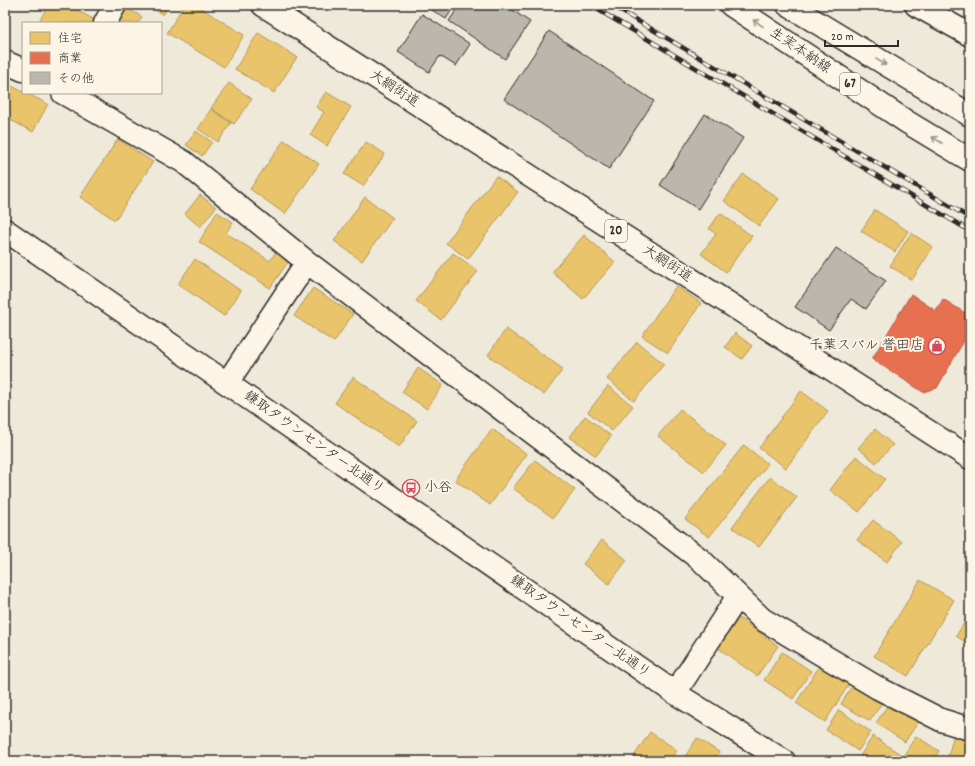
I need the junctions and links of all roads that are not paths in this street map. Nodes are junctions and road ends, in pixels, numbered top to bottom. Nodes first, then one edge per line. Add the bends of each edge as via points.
1 (115, 5) edge
2 (263, 5) edge
3 (731, 5) edge
4 (788, 5) edge
5 (916, 5) edge
6 (106, 22) edge
7 (970, 35) edge
8 (5, 62) edge
9 (22, 70) edge
10 (67, 94) edge
11 (970, 115) edge
12 (970, 160) edge
13 (5, 230) edge
14 (308, 262) junction
15 (227, 383) junction
16 (970, 458) edge
17 (738, 596) junction
18 (675, 693) junction
19 (970, 729) edge
20 (784, 761) edge

1 - 6 street
2 - 16 street, 大網街道 / 20
12 -> 3 street, 生実本納線 / 67 via 907,122
4 -> 11 street, 67
5 - 7 street
8 - 9 street
10 - 14 street via 184,162
13 - 15 street, 鎌取タウンセンター北通り
14 - 15 street
14 - 17 street via 701,560
15 - 18 street, 鎌取タウンセンター北通り
17 - 18 street
17 - 19 street via 762,619 878,688 941,720
18 - 20 street, 鎌取タウンセンター北通り

